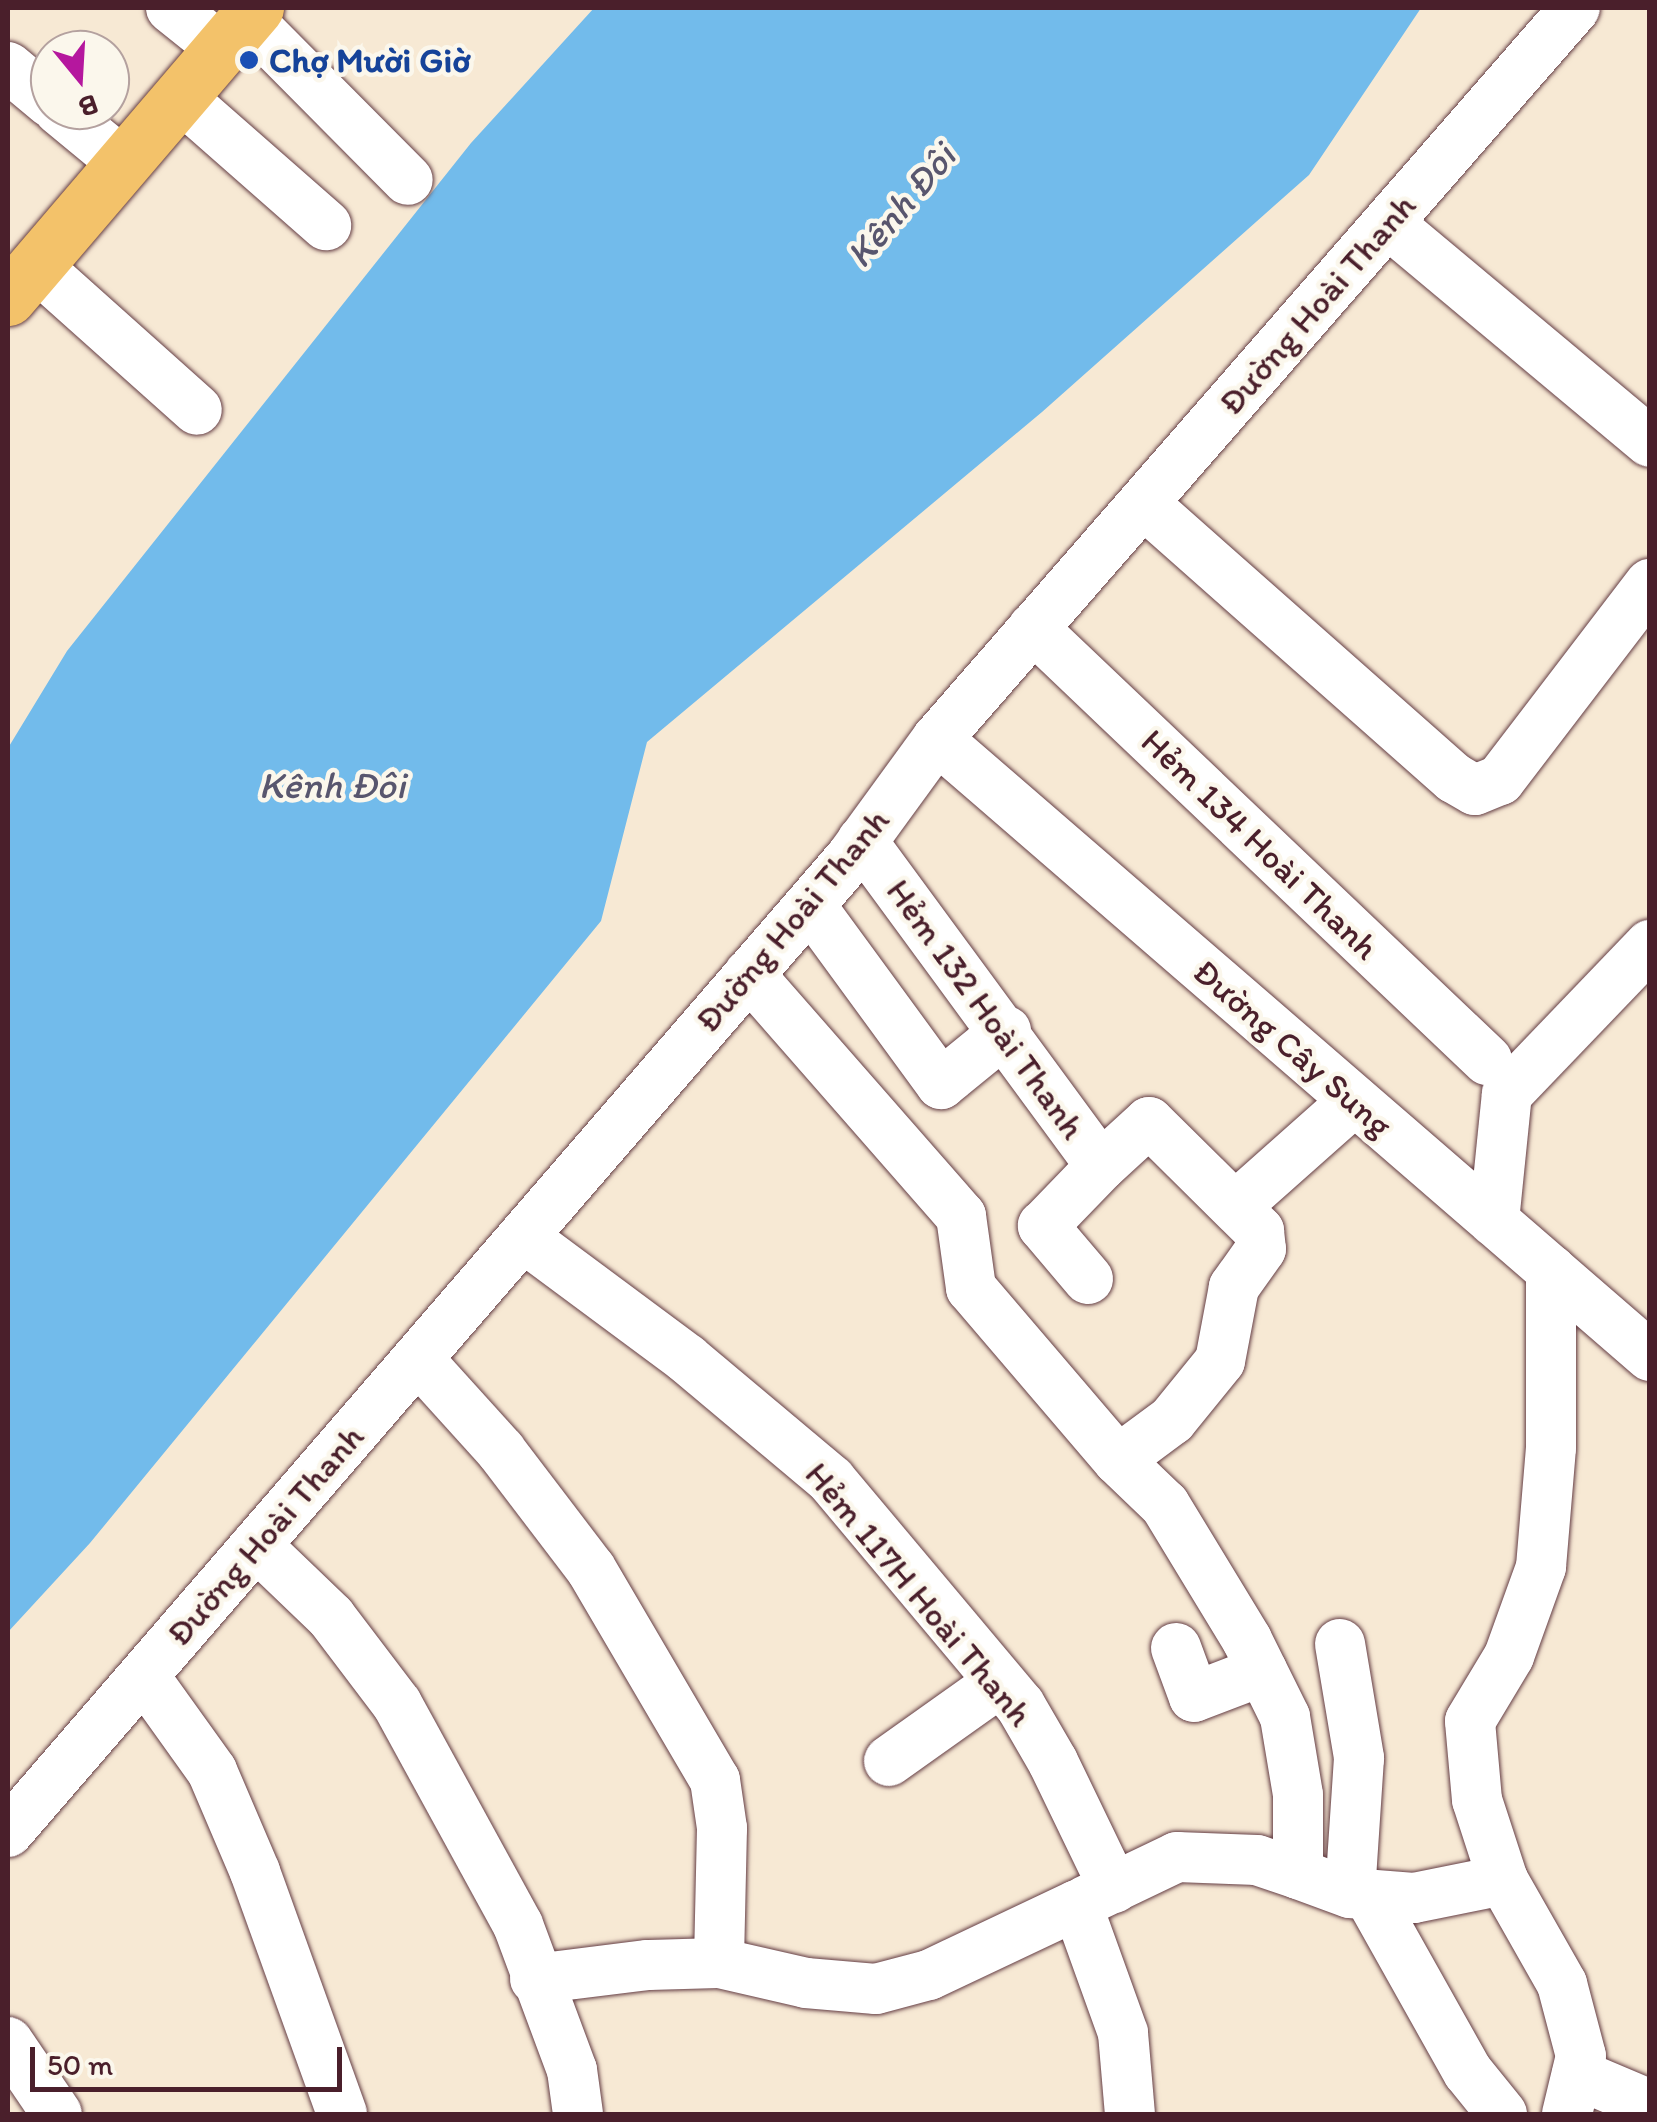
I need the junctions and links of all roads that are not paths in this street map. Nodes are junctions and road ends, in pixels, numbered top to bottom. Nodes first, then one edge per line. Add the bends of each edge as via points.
1 (170, 8) edge
2 (1576, 8) edge
3 (241, 24) edge
4 (8, 67) edge
5 (30, 85) edge
6 (179, 96) junction
7 (83, 130) edge
8 (122, 162) junction
9 (408, 180) dead end
10 (1388, 223) junction
11 (326, 225) dead end
12 (21, 281) edge
13 (197, 410) dead end
14 (1650, 442) edge
15 (1143, 504) junction
16 (1650, 584) edge
17 (1033, 628) junction
18 (937, 740) junction
19 (862, 841) junction
20 (810, 905) junction
21 (1650, 945) edge
22 (749, 974) junction
23 (1006, 1031) junction
24 (1487, 1060) dead end
25 (1354, 1101) junction
26 (1101, 1166) junction
27 (1236, 1205) junction
28 (1494, 1222) junction
29 (523, 1236) junction
30 (1550, 1270) junction
31 (1088, 1279) dead end
32 (1650, 1356) edge
33 (418, 1358) junction
34 (1118, 1460) junction
35 (256, 1545) junction
36 (1340, 1644) dead end
37 (1176, 1648) dead end
38 (1262, 1670) junction
39 (144, 1676) junction
40 (1000, 1682) junction
41 (888, 1761) dead end
42 (8, 1832) edge
43 (1298, 1874) junction
44 (1502, 1880) junction
45 (1359, 1894) junction
46 (1096, 1897) junction
47 (719, 1963) junction
48 (535, 1979) junction
49 (8, 2042) edge
50 (1572, 2094) edge
51 (1650, 2104) edge
52 (57, 2114) edge
53 (342, 2114) edge
54 (578, 2114) edge
55 (1130, 2114) edge
56 (1502, 2114) edge

1 - 3 street
2 - 10 street, Đường Hoài Thanh
3 - 6 main road
3 - 9 street
4 - 5 street
6 - 8 main road
6 - 11 street
7 - 8 street
8 - 12 main road
10 - 14 street
10 - 15 street, Đường Hoài Thanh
12 - 13 street
15 - 16 street via 1454,778 1476,790 1500,780
15 - 17 street, Đường Hoài Thanh
17 - 18 street, Đường Hoài Thanh
17 - 24 street, Hẻm 134 Hoài Thanh
18 - 19 street, Đường Hoài Thanh
18 - 25 street, Đường Cây Sung
19 - 20 street, Đường Hoài Thanh
19 - 23 street, Hẻm 132 Hoài Thanh
20 - 22 street, Đường Hoài Thanh
20 - 23 street via 941,1084
21 - 28 street via 1507,1094
22 - 29 street, Đường Hoài Thanh
22 - 34 street via 961,1216 971,1288
23 - 26 street, Hẻm 132 Hoài Thanh
25 - 27 street
25 - 28 street, Đường Cây Sung
26 - 27 street, Hẻm 132 Hoài Thanh via 1149,1122
26 - 31 street via 1043,1226
27 - 34 street, Hẻm 132 Hoài Thanh via 1259,1231 1261,1249 1234,1287 1220,1361 1172,1420
28 - 30 street, Đường Cây Sung
29 - 33 street, Đường Hoài Thanh
29 - 40 street, Hẻm 117H Hoài Thanh via 688,1359 831,1480
30 - 32 street, Đường Cây Sung
30 - 44 street via 1551,1448 1542,1567 1509,1656 1470,1721 1477,1800
33 - 35 street, Đường Hoài Thanh
33 - 47 street via 501,1451 591,1569 715,1780 722,1828
34 - 38 street via 1165,1505
35 - 39 street, Đường Hoài Thanh
35 - 48 street via 331,1617 396,1704 518,1924
36 - 45 street via 1359,1758
37 - 38 street via 1194,1698
38 - 43 street via 1285,1718 1298,1795
39 - 42 street, Đường Hoài Thanh
39 - 53 street via 212,1771
40 - 41 street
40 - 46 street, Hẻm 117H Hoài Thanh via 1053,1762
43 - 45 street
43 - 46 street via 1257,1860 1177,1857
44 - 45 street via 1414,1898
44 - 50 street via 1562,1984 1581,2056
45 - 56 street via 1468,2072
46 - 47 street via 928,1974 876,1989
46 - 55 street, Hẻm 117H Hoài Thanh via 1123,2034
47 - 48 street
48 - 54 street via 572,2070
49 - 52 street
50 - 51 street

